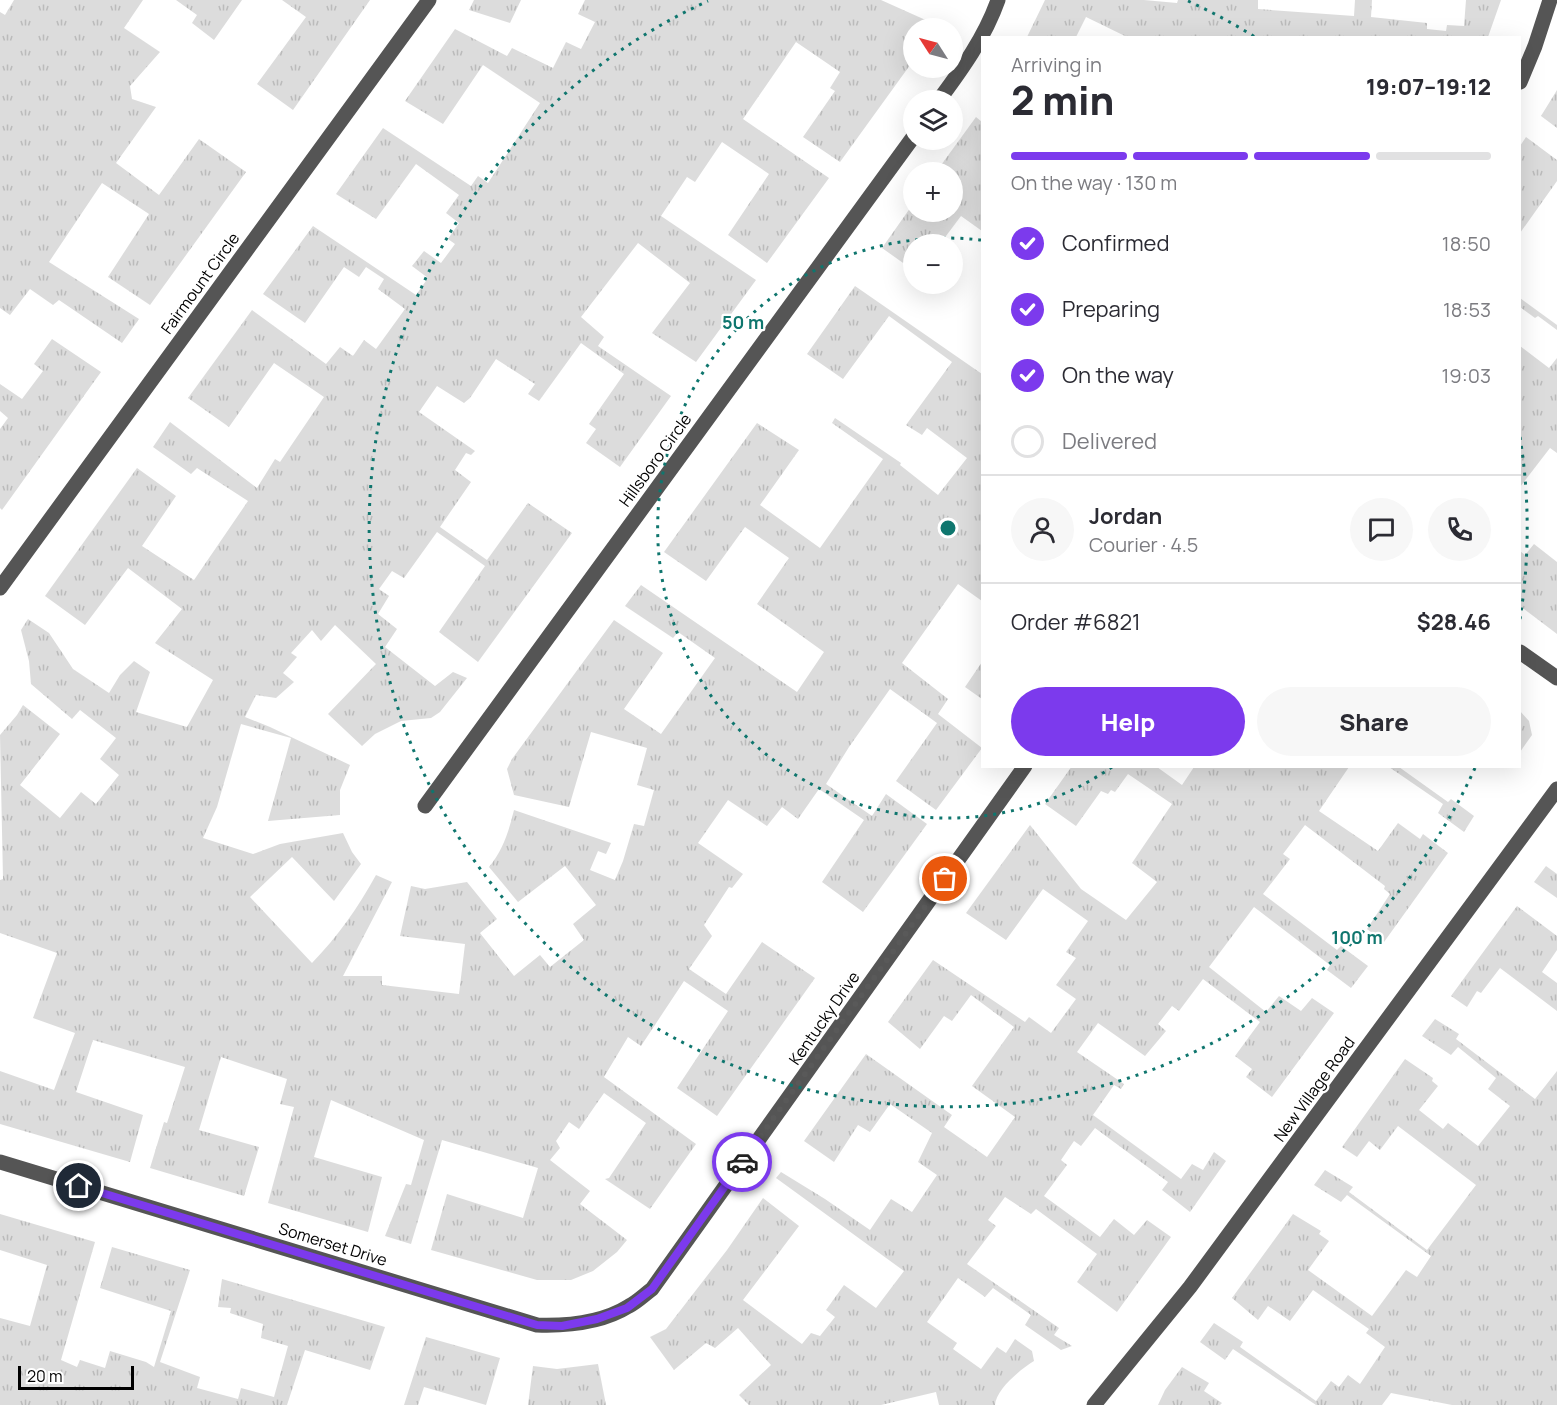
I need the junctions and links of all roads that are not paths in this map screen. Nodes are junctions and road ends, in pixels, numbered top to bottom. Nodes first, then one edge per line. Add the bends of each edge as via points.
1 (429, 0) edge
2 (998, 0) edge
3 (1550, 0) edge
4 (981, 36) edge
5 (981, 36) edge
6 (1521, 80) edge
7 (946, 90) edge
8 (904, 150) edge
9 (0, 588) edge
10 (1521, 653) edge
11 (1557, 678) edge
12 (1024, 768) edge
13 (1557, 789) edge
14 (425, 806) dead end
15 (0, 1162) edge
16 (652, 1289) joint
17 (1094, 1405) edge

1 - 9 street, Fairmount Circle
2 - 4 street
3 - 6 street
5 - 7 street
8 - 14 street, Hillsboro Circle
10 - 11 street
12 - 16 street, Kentucky Drive
13 - 17 street, New Village Road via 1190,1287
15 - 16 street, Somerset Drive via 537,1325 562,1326 597,1319 627,1308

